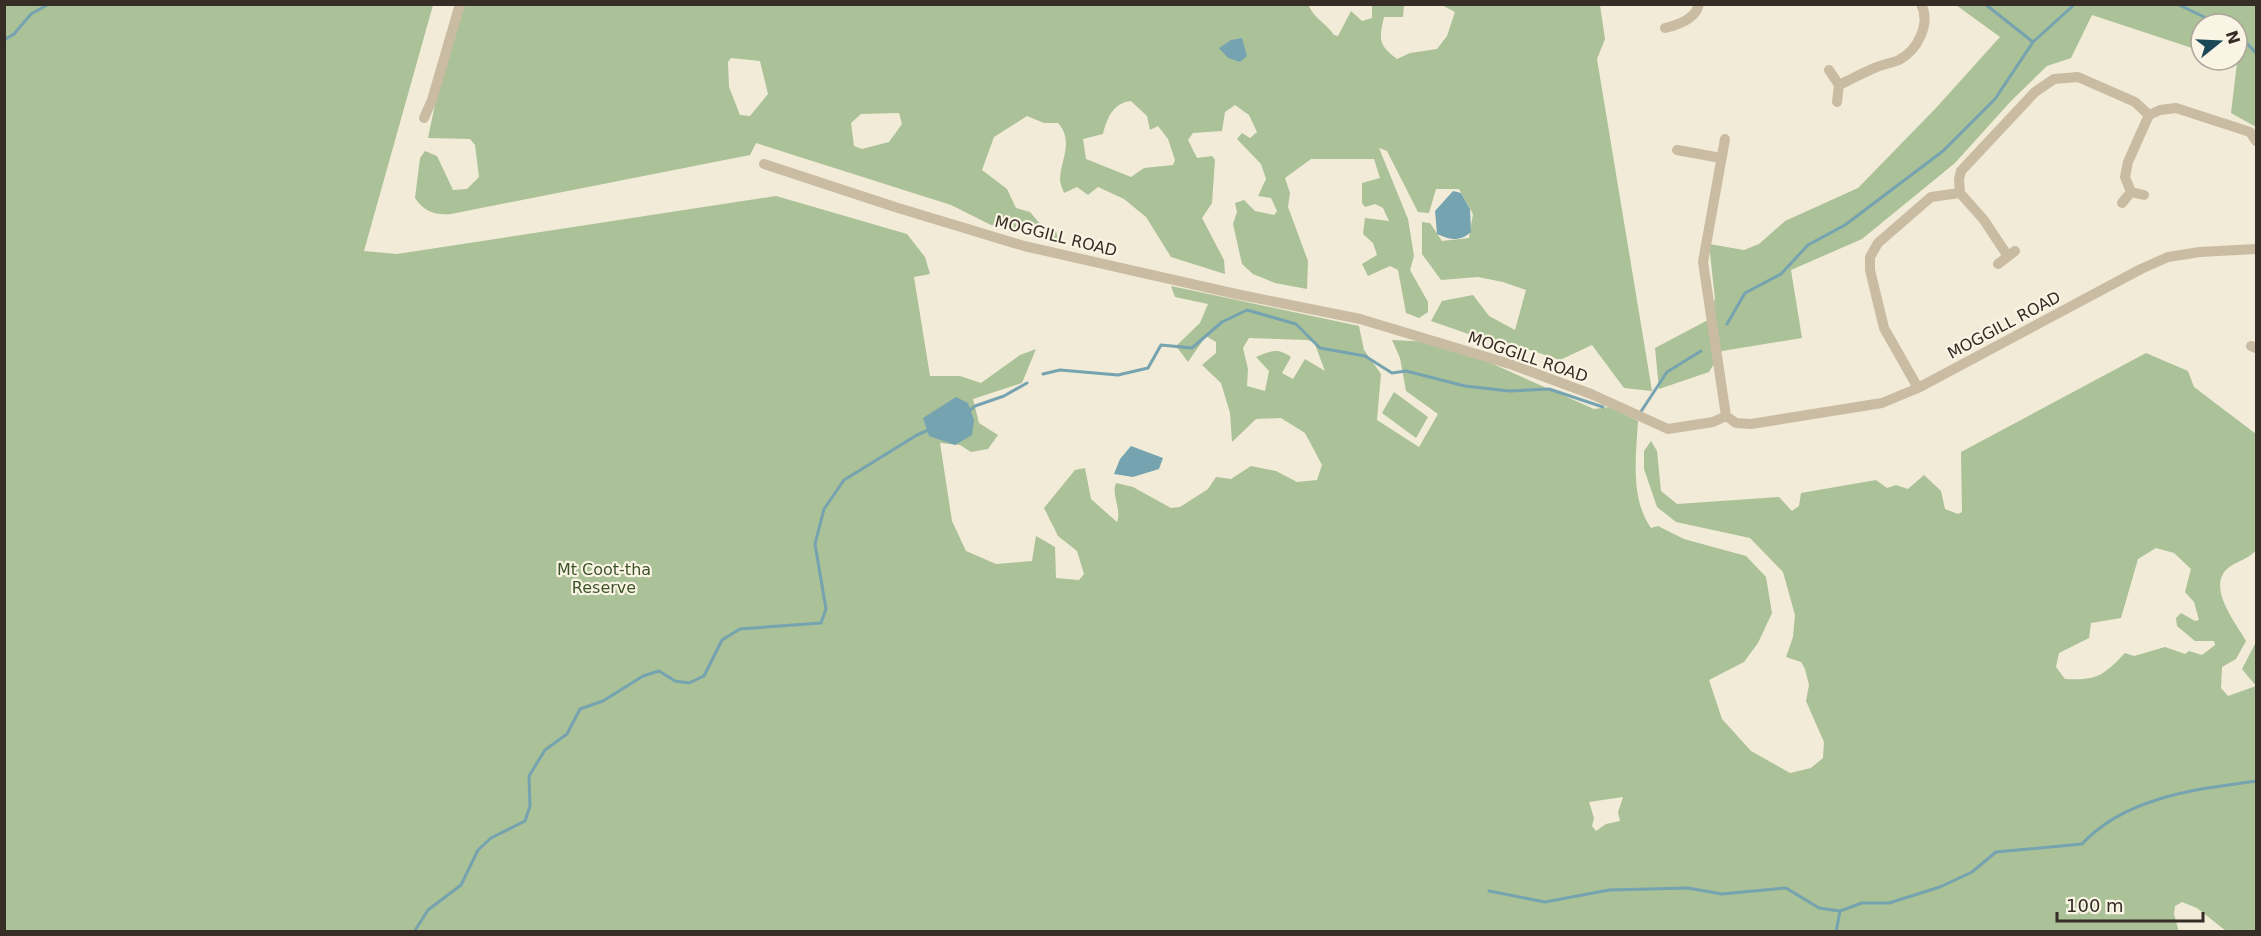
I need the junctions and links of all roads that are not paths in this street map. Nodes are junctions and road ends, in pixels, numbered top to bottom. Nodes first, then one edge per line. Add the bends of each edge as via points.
1 (460, 4) edge
2 (1699, 4) edge
3 (1921, 4) edge
4 (1665, 28) dead end
5 (1829, 70) dead end
6 (1839, 85) junction
7 (1837, 102) dead end
8 (2149, 115) junction
9 (424, 118) dead end
10 (1725, 138) dead end
11 (2256, 141) edge
12 (1677, 150) dead end
13 (1721, 158) junction
14 (764, 164) dead end
15 (2131, 192) junction
16 (1960, 193) junction
17 (2144, 195) dead end
18 (2122, 203) dead end
19 (2256, 249) edge
20 (2007, 257) dead end
21 (1918, 388) junction
22 (1726, 416) junction

1 - 9 street
2 - 4 street via 1698,11 1686,20
3 - 6 street via 1925,26 1916,44 1901,59
5 - 6 street
6 - 7 street
8 - 11 street via 2176,108 2250,132
8 - 15 street via 2128,162 2125,177
8 - 16 street via 2135,102 2078,77 2054,79 2035,92 1961,171
10 - 13 street
12 - 13 street
13 - 22 street via 1703,270
14 - 22 street, MOGGILL ROAD via 1024,246 1360,319 1513,365 1668,429 1713,422
15 - 17 street
15 - 18 street
16 - 20 street via 1984,220
16 - 21 street via 1931,197 1878,243 1870,257 1884,328
19 - 21 street, MOGGILL ROAD via 2168,257 2141,268
21 - 22 street, MOGGILL ROAD via 1882,403 1751,424 1736,423

